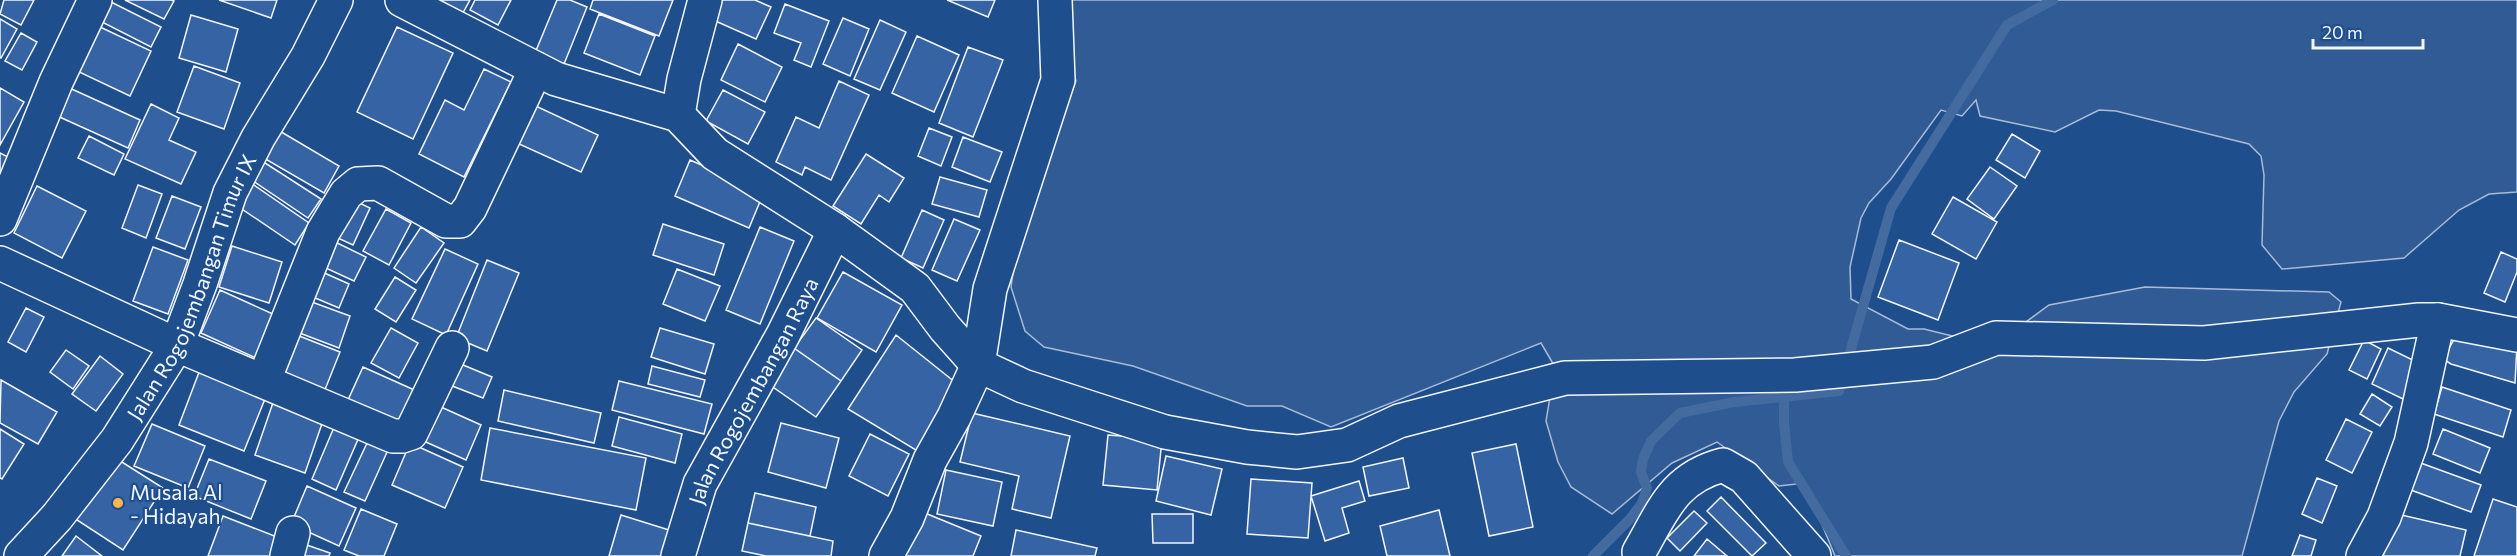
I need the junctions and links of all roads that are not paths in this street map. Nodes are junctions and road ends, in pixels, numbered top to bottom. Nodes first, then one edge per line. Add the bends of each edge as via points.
1 (95, 0) edge
2 (336, 0) edge
3 (402, 0) edge
4 (705, 0) edge
5 (1055, 0) edge
6 (536, 69) junction
7 (678, 115) junction
8 (0, 219) edge
9 (835, 230) junction
10 (0, 263) edge
11 (2438, 320) junction
12 (2517, 335) edge
13 (177, 345) junction
14 (452, 348) dead end
15 (978, 365) junction
16 (264, 380) junction
17 (1639, 552) dead end
18 (21, 556) edge
19 (678, 556) edge
20 (886, 556) edge
21 (1814, 556) edge
22 (2363, 556) edge

1 - 8 street via 56,82
2 - 13 street, Jalan Rogojembangan Timur IX via 230,193
3 - 6 street
4 - 7 street
5 - 15 street via 1058,80 990,289
6 - 7 street via 556,79
6 - 16 street via 470,208 460,221 446,221 378,183 358,184 346,194 323,232
7 - 9 street via 715,154
9 - 15 street via 915,288
9 - 19 street, Jalan Rogojembangan Raya via 783,335 700,484
10 - 13 street
11 - 12 street
11 - 15 street via 2204,343 1996,338 1933,362 1795,375 1565,378 1400,421 1347,445 1297,452 1165,432 1023,386
11 - 22 street via 2411,443 2384,517
13 - 16 street
13 - 18 street, Jalan Rogojembangan Timur IX via 117,440 57,518
14 - 16 street via 416,425 411,433 402,436 380,432
15 - 20 street
17 - 21 street via 1676,489 1705,470 1723,465 1744,477

